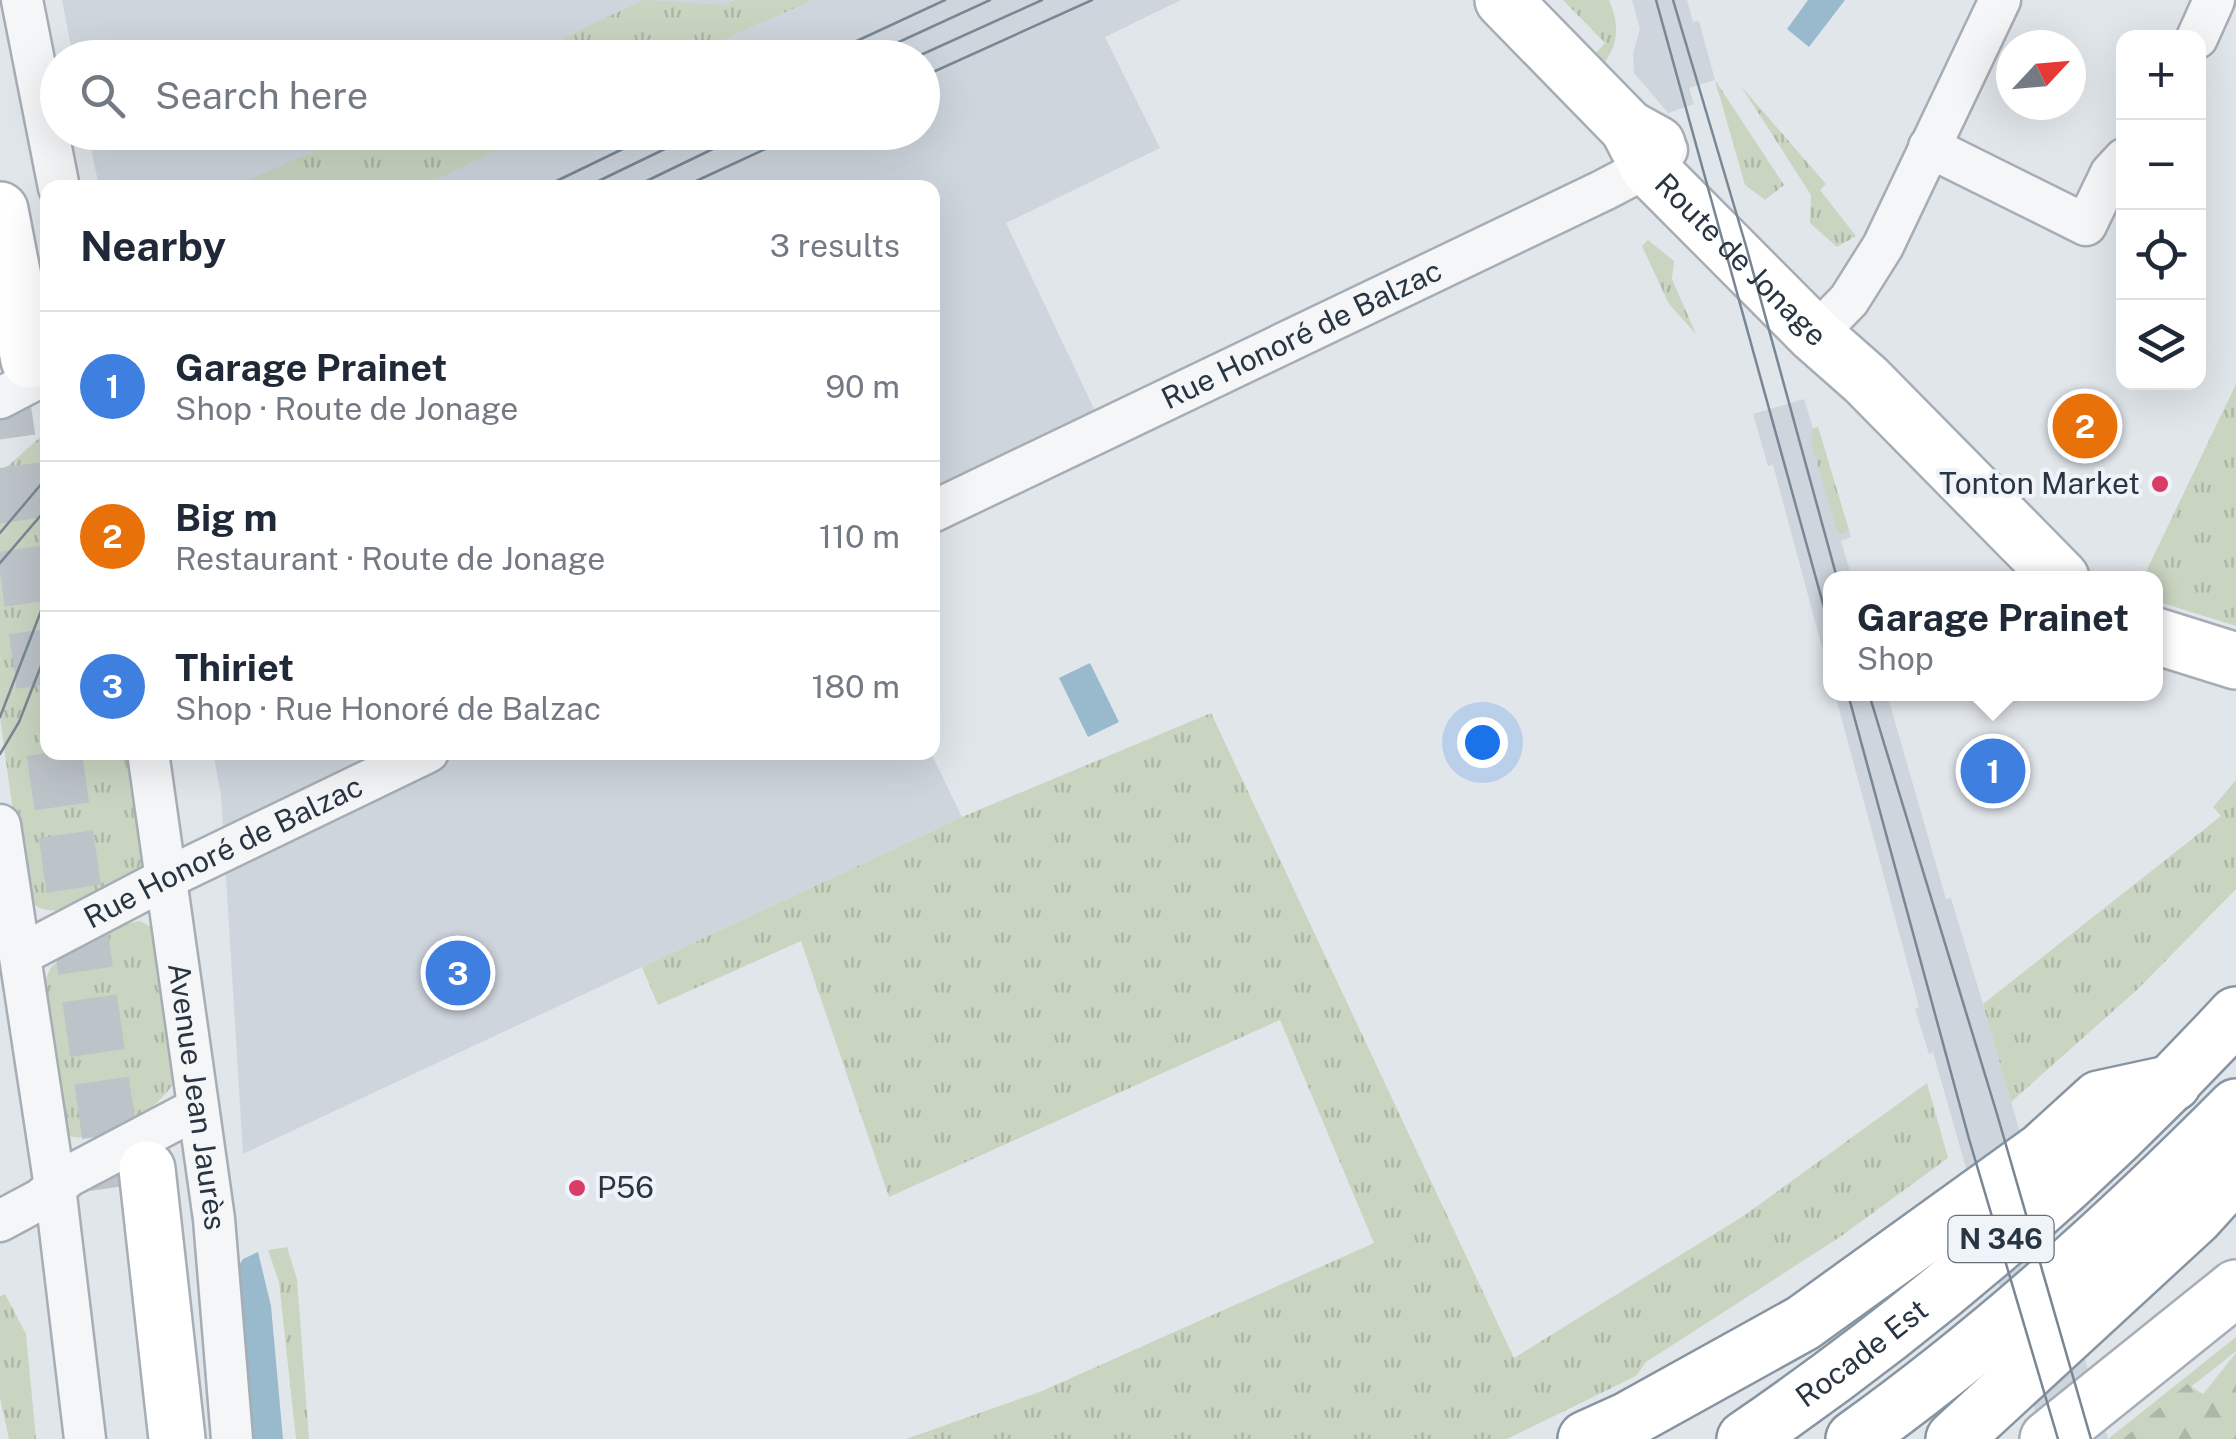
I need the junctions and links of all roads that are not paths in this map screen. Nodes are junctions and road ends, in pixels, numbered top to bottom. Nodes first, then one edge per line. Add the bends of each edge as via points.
1 (22, 0) edge
2 (1503, 0) edge
3 (2000, 0) edge
4 (2214, 0) edge
5 (2201, 30) edge
6 (40, 89) edge
7 (1929, 147) junction
8 (1648, 148) junction
9 (52, 150) edge
10 (2116, 168) edge
11 (58, 180) edge
12 (0, 210) edge
13 (1824, 325) junction
14 (26, 377) edge
15 (940, 508) edge
16 (2054, 571) edge
17 (2163, 638) edge
18 (2236, 662) edge
19 (149, 760) edge
20 (411, 760) edge
21 (0, 825) edge
22 (167, 878) junction
23 (20, 956) junction
24 (2236, 1015) edge
25 (2173, 1083) junction
26 (2236, 1107) edge
27 (198, 1108) junction
28 (2236, 1172) edge
29 (55, 1187) junction
30 (0, 1221) edge
31 (2236, 1288) edge
32 (85, 1439) edge
33 (139, 1439) edge
34 (177, 1439) edge
35 (232, 1439) edge
36 (1586, 1439) edge
37 (1745, 1439) edge
38 (1854, 1439) edge
39 (1954, 1439) edge
40 (2048, 1439) edge

1 - 6 street
2 - 8 main road, Route de Jonage
3 - 7 street
4 - 5 street
7 - 10 street via 2086,224
7 - 13 street via 1883,246 1849,300
8 - 13 main road, Route de Jonage
8 - 15 street, Rue Honoré de Balzac
9 - 11 street
12 - 14 main road
13 - 16 main road, Route de Jonage via 1866,380
17 - 18 main road
19 - 22 street, Avenue Jean Jaurès
20 - 22 street, Rue Honoré de Balzac
21 - 23 street
22 - 23 street, Rue Honoré de Balzac
22 - 27 street, Avenue Jean Jaurès
23 - 29 street
24 - 25 main road, Rocade Est / N 346
25 - 36 main road via 2099,1100 2043,1150 1803,1323
25 - 37 main road, Rocade Est / N 346 via 1900,1328
26 - 38 main road, N 346 via 2042,1289 1939,1378
27 - 29 street
27 - 35 street, Avenue Jean Jaurès
28 - 39 main road via 2196,1217
29 - 30 street
29 - 32 street
31 - 40 main road
33 - 34 main road, Avenue Jean Jaurès via 132,1178

